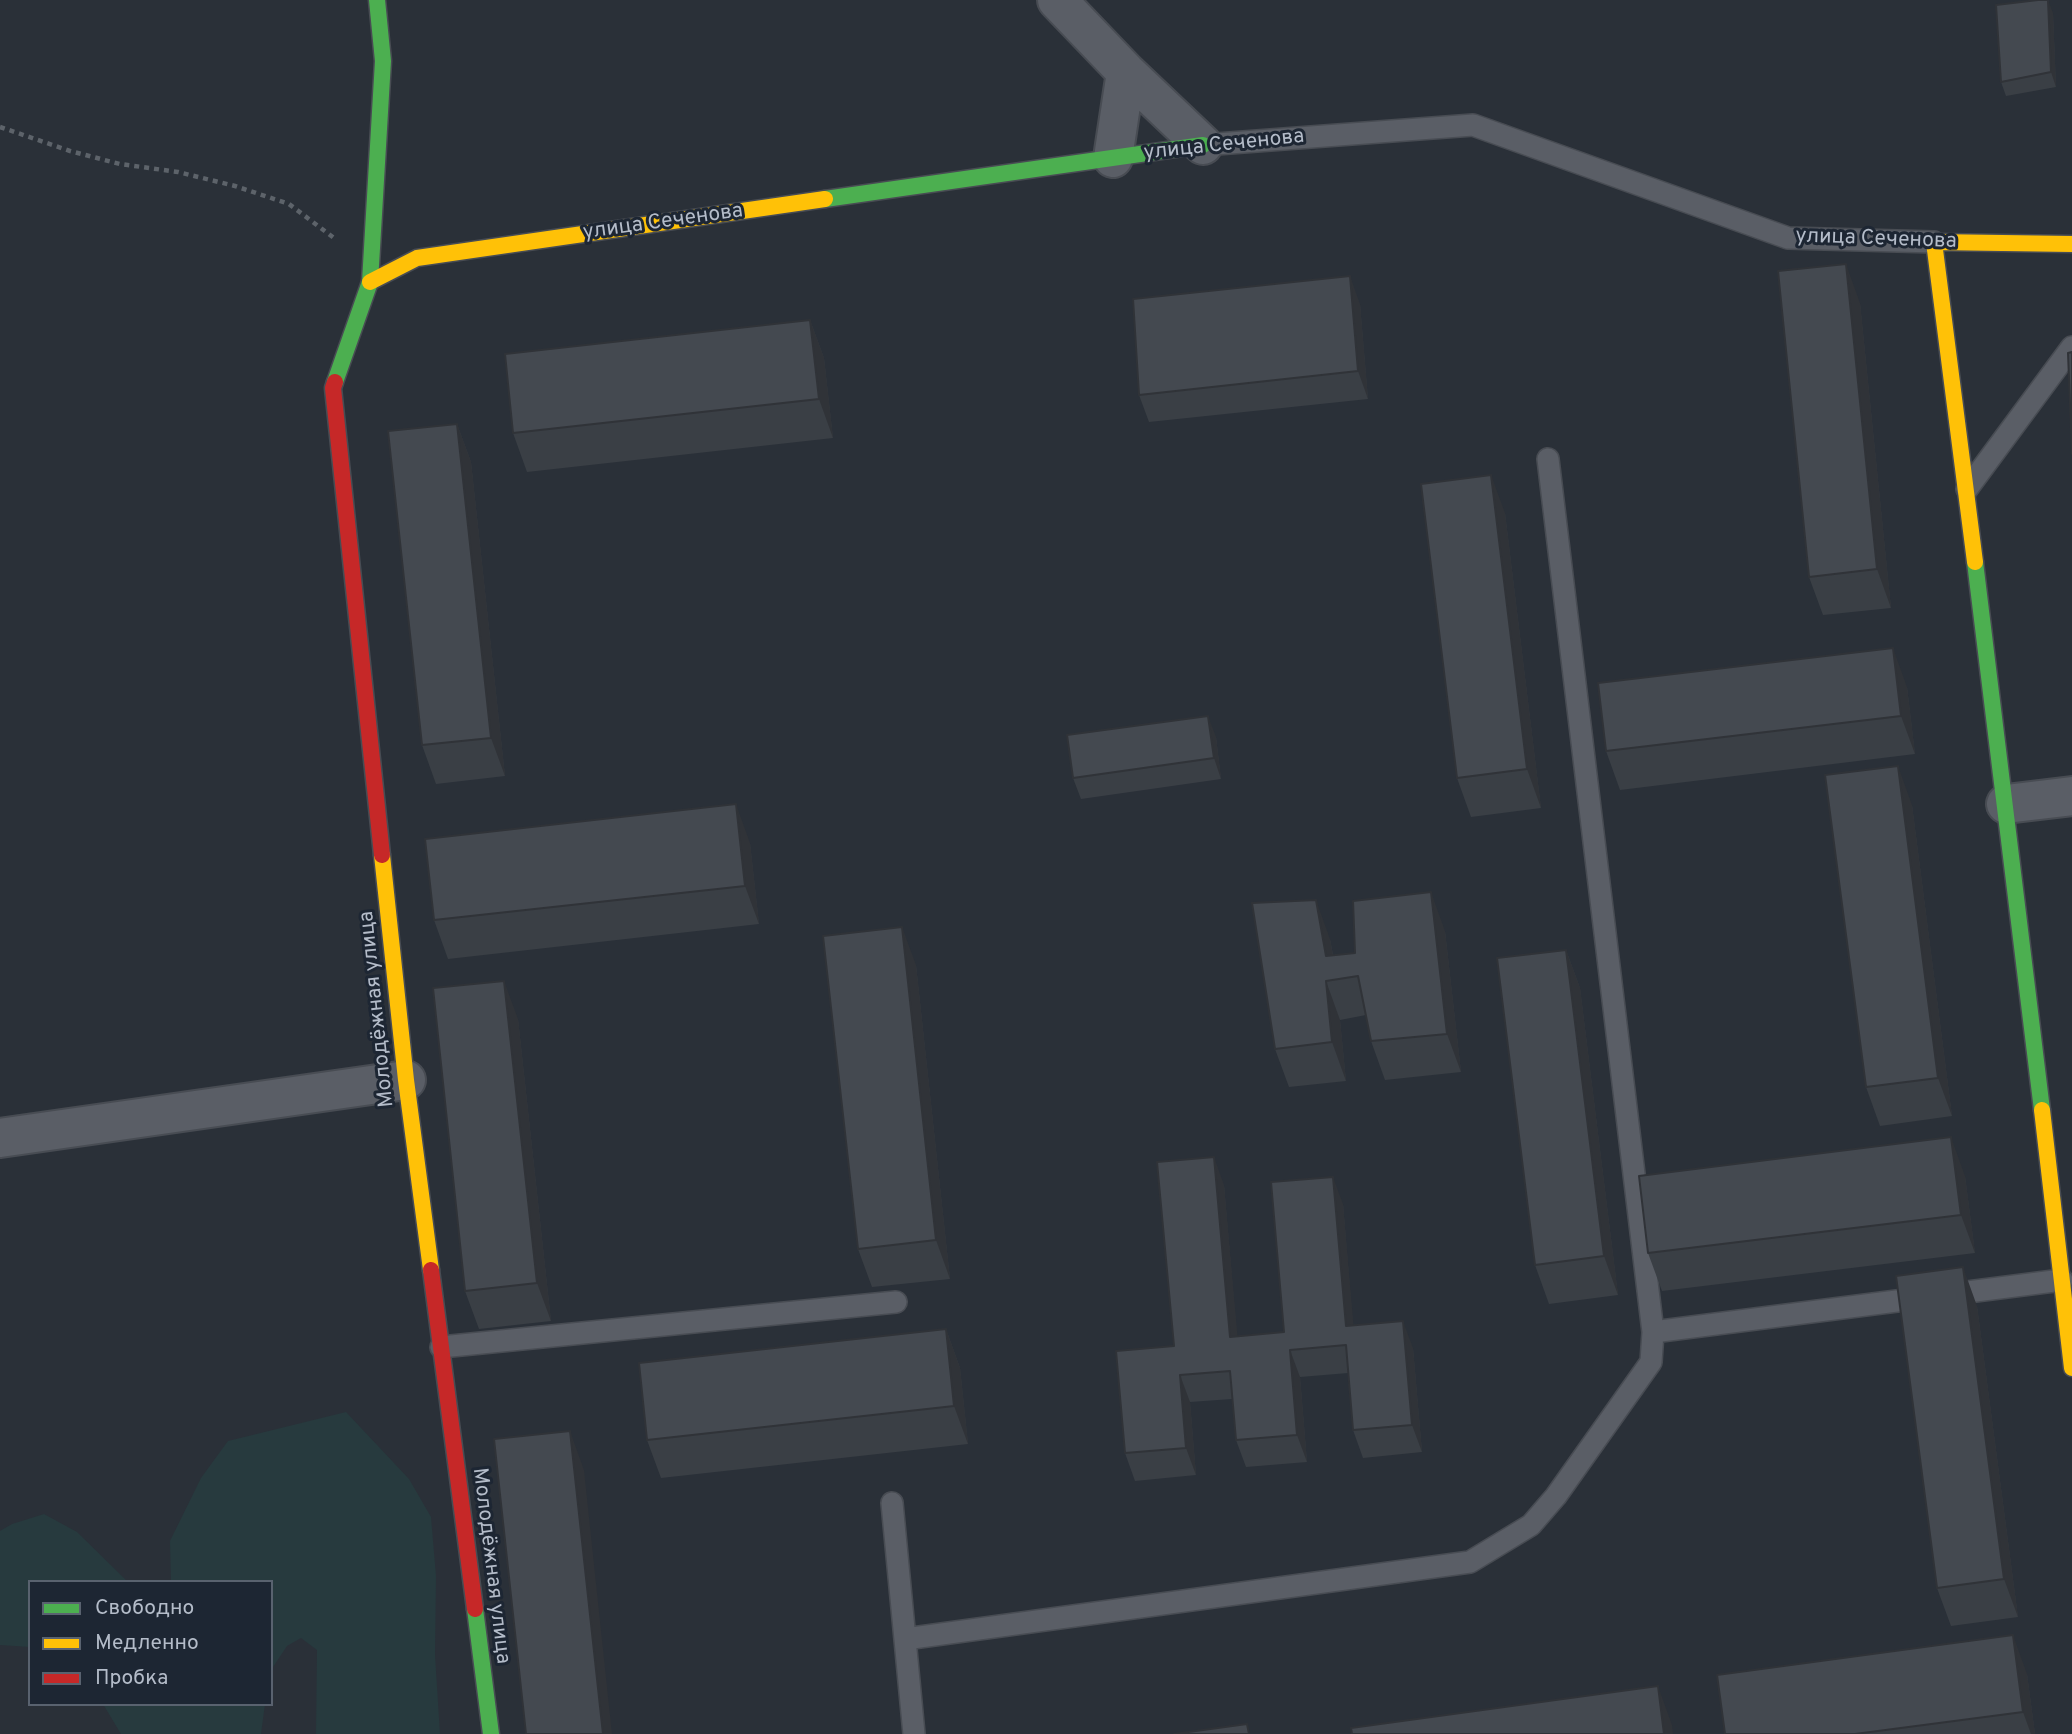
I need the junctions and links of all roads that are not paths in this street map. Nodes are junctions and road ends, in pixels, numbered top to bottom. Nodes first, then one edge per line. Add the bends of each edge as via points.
1 (377, 0) edge
2 (1057, 0) edge
3 (1126, 72) junction
4 (1203, 145) junction
5 (1113, 158) junction
6 (1934, 242) junction
7 (2072, 244) edge
8 (370, 282) junction
9 (2072, 347) edge
10 (1548, 459) dead end
11 (1966, 490) junction
12 (2072, 796) edge
13 (2006, 804) junction
14 (406, 1080) junction
15 (0, 1139) edge
16 (2062, 1280) junction
17 (896, 1302) dead end
18 (1653, 1332) junction
19 (441, 1347) junction
20 (2072, 1368) edge
21 (892, 1503) dead end
22 (905, 1639) junction
23 (491, 1734) edge
24 (914, 1734) edge

1 - 8 street, Молодёжная улица via 383,61
2 - 3 street
3 - 4 street
3 - 5 street
4 - 5 street, улица Сеченова
4 - 6 lane, улица Сеченова via 1473,124 1788,238
5 - 8 street, улица Сеченова via 417,258
6 - 7 street, улица Сеченова
6 - 11 street
8 - 14 street, Молодёжная улица via 333,388
9 - 11 lane
10 - 18 lane
11 - 13 street
12 - 13 street
13 - 16 street
14 - 15 street
14 - 19 street, Молодёжная улица
16 - 18 lane
16 - 20 street
17 - 19 lane
18 - 22 lane via 1651,1362 1556,1496 1531,1525 1470,1562
19 - 23 street, Молодёжная улица
21 - 22 lane
22 - 24 lane

